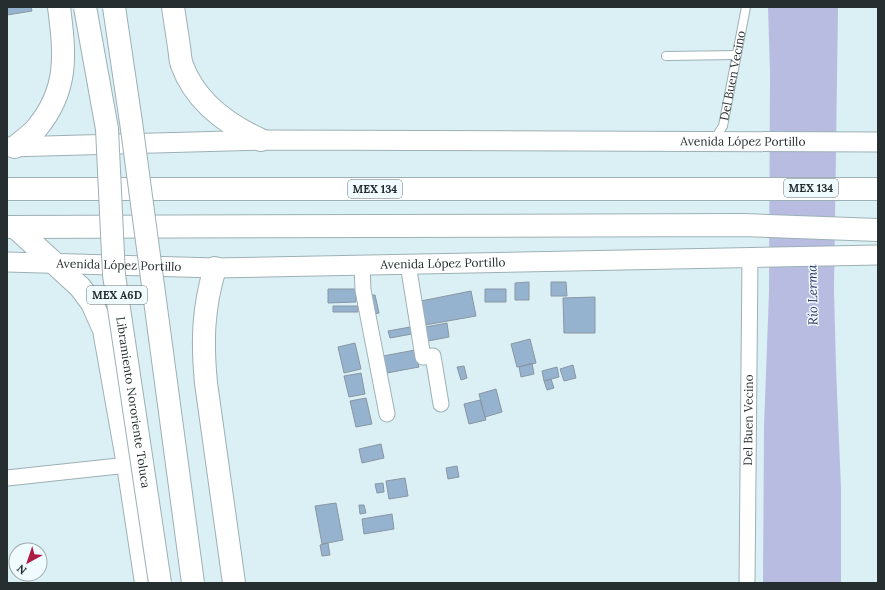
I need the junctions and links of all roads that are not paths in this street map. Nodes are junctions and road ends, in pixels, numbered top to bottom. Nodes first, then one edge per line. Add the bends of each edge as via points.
1 (59, 7) edge
2 (85, 7) edge
3 (114, 7) edge
4 (173, 7) edge
5 (746, 7) edge
6 (736, 55) junction
7 (666, 56) dead end
8 (261, 140) junction
9 (712, 142) junction
10 (878, 142) edge
11 (11, 147) edge
12 (878, 188) edge
13 (7, 189) edge
14 (11, 227) edge
15 (878, 230) edge
16 (878, 255) edge
17 (750, 257) junction
18 (7, 262) edge
19 (55, 263) junction
20 (408, 264) junction
21 (362, 265) junction
22 (215, 268) junction
23 (441, 404) dead end
24 (386, 414) dead end
25 (128, 465) junction
26 (7, 478) edge
27 (146, 583) edge
28 (160, 583) edge
29 (193, 583) edge
30 (234, 583) edge
31 (748, 583) edge

1 - 11 main road via 64,60 60,84 53,104 36,130
2 - 28 main road, Libramiento Nororiente Toluca / MEX A6D, bridge via 107,129 114,275
3 - 29 main road, MEX A6D, bridge
4 - 8 main road via 182,64 190,81 205,101 228,123
5 - 6 lane, Del Buen Vecino
6 - 7 lane
6 - 9 lane, Del Buen Vecino via 723,126
8 - 9 street, Avenida López Portillo
8 - 11 street, Avenida López Portillo
9 - 10 street, Avenida López Portillo
12 - 13 main road, MEX 134
14 - 15 main road via 743,225
14 - 19 main road
16 - 17 street, Avenida López Portillo
17 - 20 street, Avenida López Portillo
17 - 31 street, Del Buen Vecino
18 - 19 street, Avenida López Portillo
19 - 22 street, Avenida López Portillo
19 - 25 main road via 80,287 92,303 104,330
20 - 21 street, Avenida López Portillo
20 - 23 street via 423,357 432,356
21 - 22 street, Avenida López Portillo
21 - 24 street via 363,290
22 - 30 main road via 205,311 203,353
25 - 26 street
25 - 27 main road

